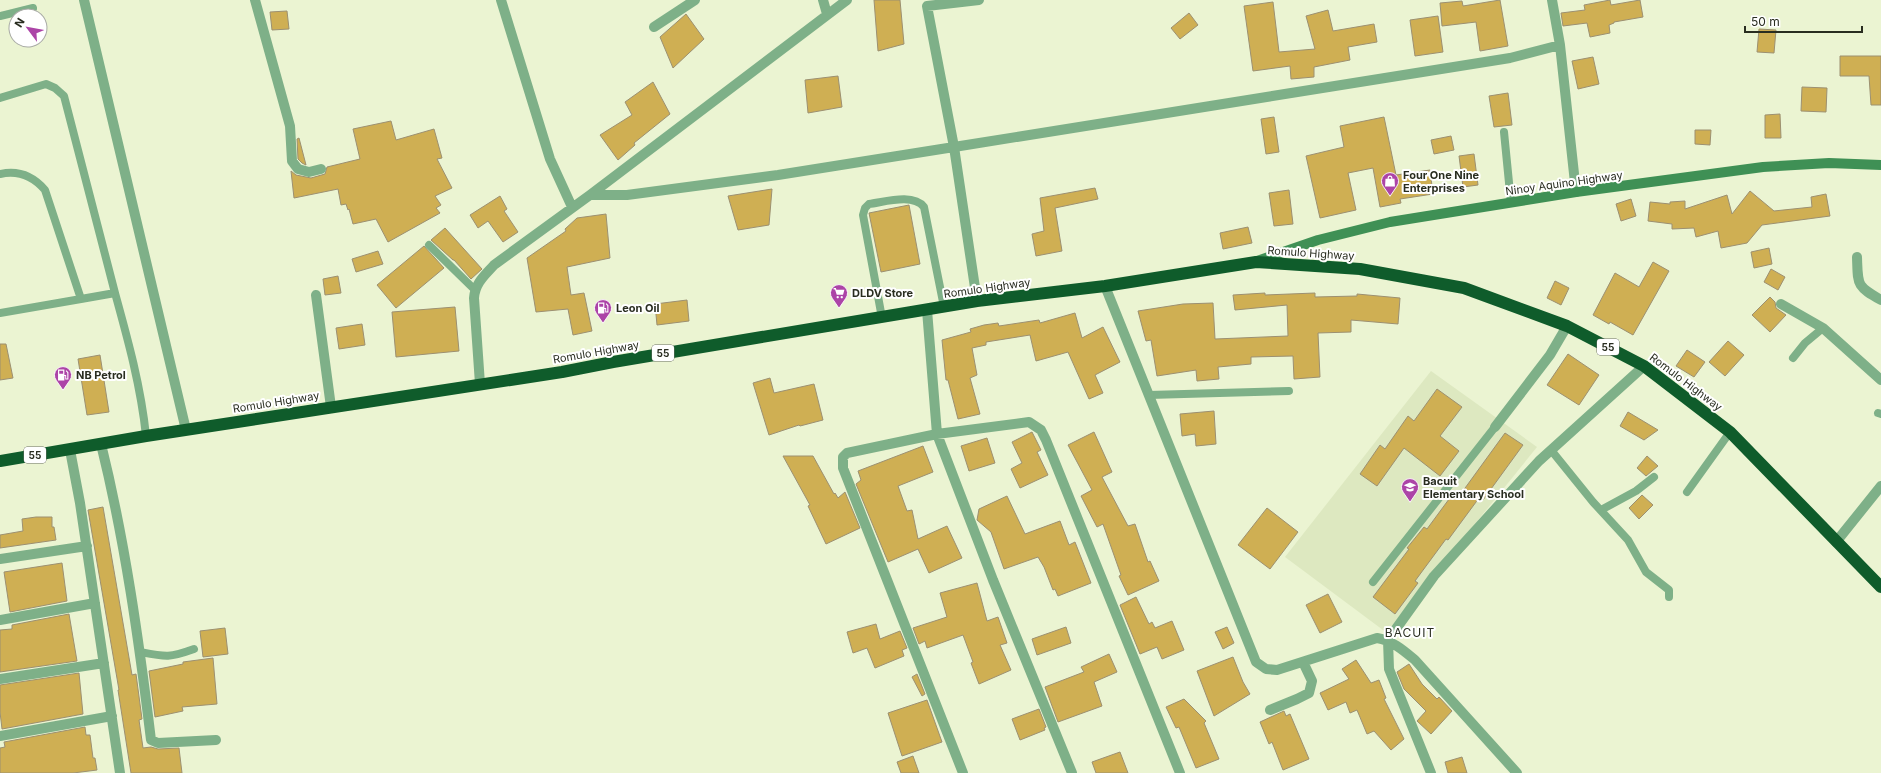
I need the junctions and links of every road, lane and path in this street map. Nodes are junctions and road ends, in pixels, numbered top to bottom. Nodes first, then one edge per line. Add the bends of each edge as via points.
1 (84, 0) edge
2 (255, 0) edge
3 (501, 0) edge
4 (695, 0) edge
5 (823, 0) edge
6 (846, 0) edge
7 (979, 0) edge
8 (1552, 0) edge
9 (926, 3) edge
10 (827, 14) junction
11 (654, 27) dead end
12 (1560, 46) junction
13 (0, 98) edge
14 (1504, 132) dead end
15 (954, 147) junction
16 (1881, 165) edge
17 (321, 169) dead end
18 (0, 174) edge
19 (1576, 192) junction
20 (590, 195) junction
21 (1510, 203) junction
22 (572, 207) junction
23 (429, 245) dead end
24 (1857, 257) dead end
25 (1256, 262) junction
26 (1104, 286) junction
27 (475, 290) junction
28 (115, 293) junction
29 (316, 295) dead end
30 (81, 300) junction
31 (1881, 300) edge
32 (977, 301) junction
33 (1781, 304) dead end
34 (944, 307) junction
35 (927, 310) junction
36 (0, 314) edge
37 (882, 318) junction
38 (1567, 326) junction
39 (1823, 328) junction
40 (1793, 358) dead end
41 (1644, 366) junction
42 (1881, 380) edge
43 (480, 384) junction
44 (1289, 391) dead end
45 (1149, 395) junction
46 (331, 407) junction
47 (1495, 427) joint
48 (186, 430) junction
49 (1730, 432) junction
50 (937, 434) junction
51 (146, 436) junction
52 (101, 444) junction
53 (70, 450) junction
54 (1551, 450) junction
55 (0, 461) edge
56 (1654, 477) dead end
57 (1881, 486) edge
58 (1687, 492) dead end
59 (1601, 510) junction
60 (1836, 542) junction
61 (87, 546) junction
62 (0, 559) edge
63 (1373, 582) dead end
64 (1881, 587) edge
65 (1669, 597) dead end
66 (95, 603) junction
67 (0, 620) edge
68 (1388, 640) junction
69 (194, 650) dead end
70 (140, 652) junction
71 (1303, 662) junction
72 (104, 663) junction
73 (0, 679) edge
74 (1270, 710) dead end
75 (112, 716) junction
76 (0, 736) edge
77 (216, 740) dead end
78 (120, 773) edge
79 (963, 773) edge
80 (1072, 773) edge
81 (1180, 773) edge
82 (1431, 773) edge
83 (1517, 773) edge

1 - 48 street
2 - 17 street via 290,126 292,161 298,169 308,172
3 - 22 street via 550,159
4 - 11 street
5 - 10 street
6 - 10 street
7 - 9 street
8 - 12 street
9 - 15 street
10 - 20 street
12 - 15 street via 1495,61
12 - 19 street
13 - 28 lane via 46,84 64,96
14 - 21 lane
15 - 20 street via 628,195
15 - 32 street
16 - 19 main road, Ninoy Aquino Highway via 1763,167
18 - 30 lane via 22,173 45,190
19 - 21 main road, Ninoy Aquino Highway
20 - 22 street
21 - 25 main road, Ninoy Aquino Highway via 1390,222 1318,240
22 - 27 street via 494,265 482,277
23 - 27 lane
24 - 31 street via 1860,284 1864,290
25 - 26 highway, Romulo Highway / 55
25 - 38 highway, Romulo Highway / 55 via 1360,269 1464,288
26 - 32 highway, Romulo Highway / 55
26 - 45 street
27 - 43 street
28 - 30 lane
28 - 51 lane via 132,355
29 - 46 street
30 - 36 lane
32 - 34 highway, Romulo Highway / 55
33 - 39 street
34 - 35 highway, Romulo Highway / 55
34 - 37 lane via 924,207 920,202 910,200 869,204 863,215
35 - 37 highway, Romulo Highway / 55
35 - 50 street
37 - 43 highway, Romulo Highway / 55
38 - 41 highway, Romulo Highway / 55
38 - 47 street via 1550,355
39 - 40 lane via 1805,343
39 - 42 street
41 - 49 highway, Romulo Highway / 55
41 - 54 street
43 - 46 highway, Romulo Highway / 55
44 - 45 lane
45 - 71 street via 1256,662 1266,669 1277,670
46 - 48 highway, Romulo Highway / 55
47 - 63 lane
48 - 51 highway, Romulo Highway / 55
49 - 58 lane
49 - 60 highway, Romulo Highway / 55
50 - 79 street via 847,453 842,463
50 - 80 street
50 - 81 street via 1029,422 1041,430
51 - 52 highway, Romulo Highway / 55
52 - 53 highway, Romulo Highway / 55
52 - 70 street
53 - 55 highway, Romulo Highway / 55
53 - 61 street
54 - 59 lane
54 - 68 street via 1434,576
56 - 59 lane via 1636,491
57 - 60 street
59 - 65 lane via 1628,540 1646,572 1669,590
60 - 64 highway, Romulo Highway / 55
61 - 62 street
61 - 66 street
66 - 67 street
66 - 72 street
68 - 71 street via 1377,638
68 - 82 street via 1390,669 1398,695
68 - 83 street via 1415,660
69 - 70 lane via 166,657
70 - 77 street via 151,740 158,743
71 - 74 street via 1312,681 1309,693
72 - 73 street
72 - 75 street
75 - 76 street
75 - 78 street

